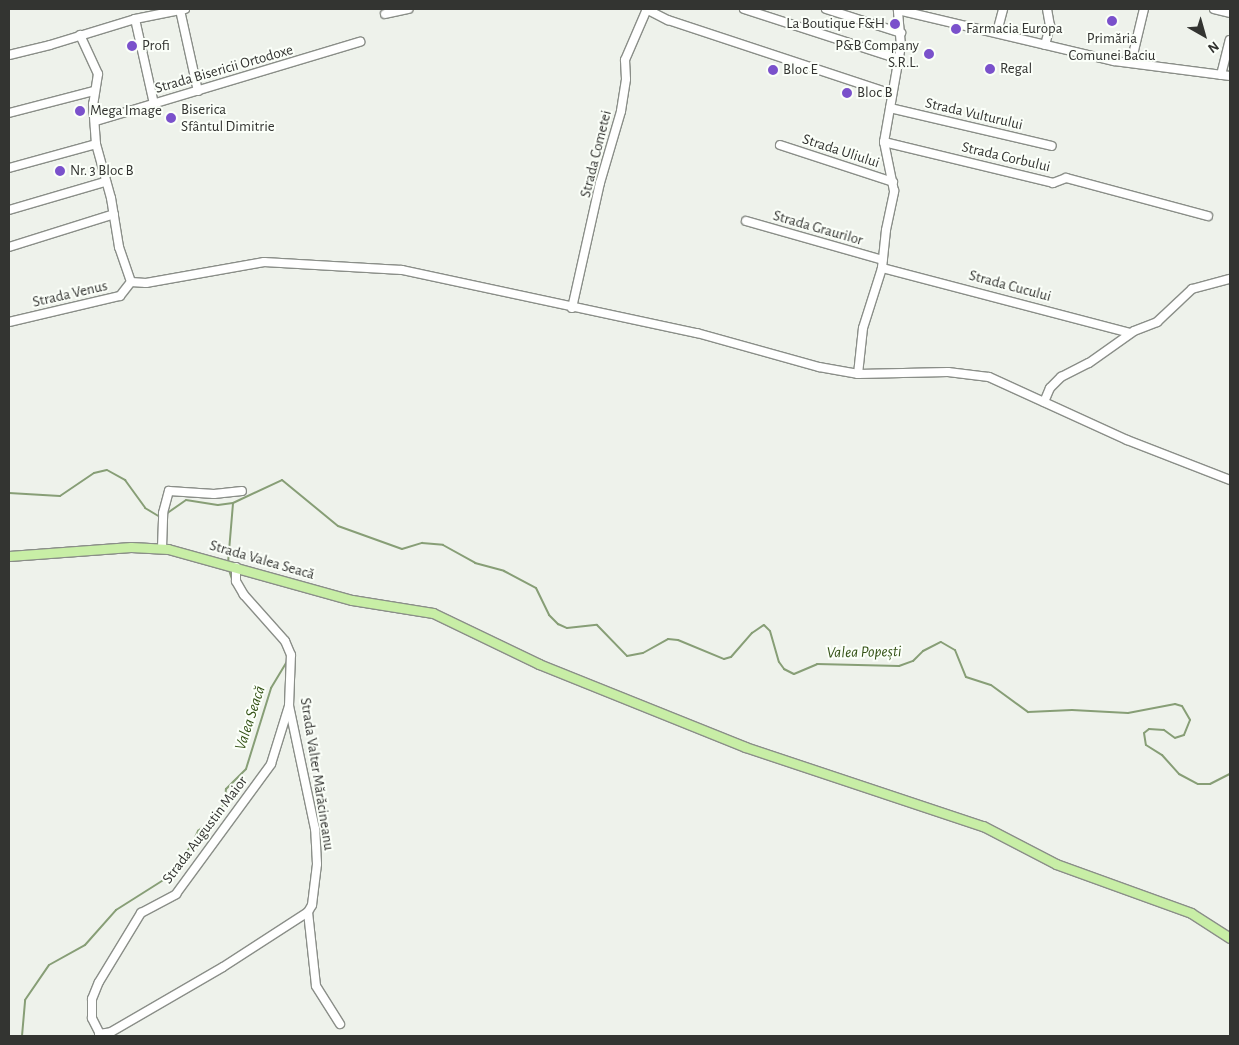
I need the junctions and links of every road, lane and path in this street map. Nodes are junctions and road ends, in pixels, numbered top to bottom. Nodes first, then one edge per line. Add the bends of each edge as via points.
1 (183, 9) edge
2 (408, 9) edge
3 (647, 9) edge
4 (744, 9) edge
5 (826, 9) edge
6 (898, 9) edge
7 (1002, 9) edge
8 (1047, 9) edge
9 (1144, 9) edge
10 (1214, 9) edge
11 (1230, 13) edge
12 (385, 14) dead end
13 (135, 19) junction
14 (996, 32) junction
15 (901, 33) junction
16 (80, 36) junction
17 (1230, 40) edge
18 (360, 42) dead end
19 (1045, 44) junction
20 (9, 54) edge
21 (899, 59) junction
22 (1131, 63) junction
23 (1221, 75) junction
24 (1230, 76) edge
25 (94, 91) junction
26 (198, 91) junction
27 (892, 94) junction
28 (154, 104) junction
29 (890, 108) junction
30 (9, 113) edge
31 (96, 121) junction
32 (884, 142) junction
33 (96, 144) junction
34 (780, 145) dead end
35 (1052, 146) dead end
36 (9, 168) edge
37 (104, 182) junction
38 (893, 182) junction
39 (9, 210) edge
40 (114, 214) junction
41 (1208, 216) dead end
42 (746, 221) dead end
43 (9, 247) edge
44 (883, 264) junction
45 (1230, 279) edge
46 (132, 282) junction
47 (572, 308) junction
48 (9, 322) edge
49 (1130, 333) junction
50 (858, 374) junction
51 (1044, 402) junction
52 (1230, 480) edge
53 (242, 491) dead end
54 (162, 548) junction
55 (9, 556) edge
56 (235, 567) junction
57 (289, 706) junction
58 (308, 912) junction
59 (1230, 938) edge
60 (340, 1024) dead end
61 (100, 1035) edge

1 - 13 street
1 - 26 street
2 - 12 street
3 - 27 street via 668,20
3 - 47 street, Strada Cometei via 625,60 621,111 600,183
4 - 21 street
5 - 15 street
6 - 14 street
6 - 15 street
7 - 14 street
8 - 19 street via 1050,26
9 - 22 street
10 - 11 street
13 - 16 street
13 - 28 street
14 - 19 street
15 - 21 street
16 - 20 street
16 - 25 street via 98,74
17 - 23 street
18 - 26 street, Strada Bisericii Ortodoxe
19 - 22 street
21 - 27 street
22 - 23 street
23 - 24 street
25 - 30 street
25 - 31 street
26 - 28 street, Strada Bisericii Ortodoxe
27 - 29 street
28 - 31 street, Strada Bisericii Ortodoxe
29 - 32 street
29 - 35 street, Strada Vulturului
31 - 33 street
32 - 38 street
32 - 41 street, Strada Corbului via 1053,182 1066,178
33 - 36 street
33 - 37 street
34 - 38 street, Strada Uliului
37 - 39 street
37 - 40 street
38 - 44 street via 894,198 886,230
40 - 43 street
40 - 46 street via 119,247
42 - 44 street, Strada Graurilor
44 - 49 street, Strada Cucului
44 - 50 street via 864,328
45 - 49 street via 1192,290 1161,319
46 - 47 street via 146,283 264,262 336,264 402,270
46 - 48 street, Strada Venus via 120,296
47 - 50 street via 697,332 819,367
49 - 51 street via 1090,363 1061,377 1050,388
50 - 51 street via 948,372 989,377
51 - 52 street via 1127,440
53 - 54 street via 214,494 172,490 165,495
54 - 55 main road, Strada Valea Seacă
54 - 56 main road, Strada Valea Seacă
56 - 57 street, Strada Valter Mărăcineanu via 236,581 247,600 289,647 292,669
56 - 59 main road, Strada Valea Seacă via 352,600 433,613 499,645 745,747 983,826 1056,864 1191,913
57 - 58 street, Strada Valter Mărăcineanu via 315,829 317,864
57 - 61 street, Strada Augustin Maior via 271,764 176,894 142,913 99,982 92,999 92,1018
58 - 60 street, Strada Valter Mărăcineanu via 316,986
58 - 61 street via 163,1003

